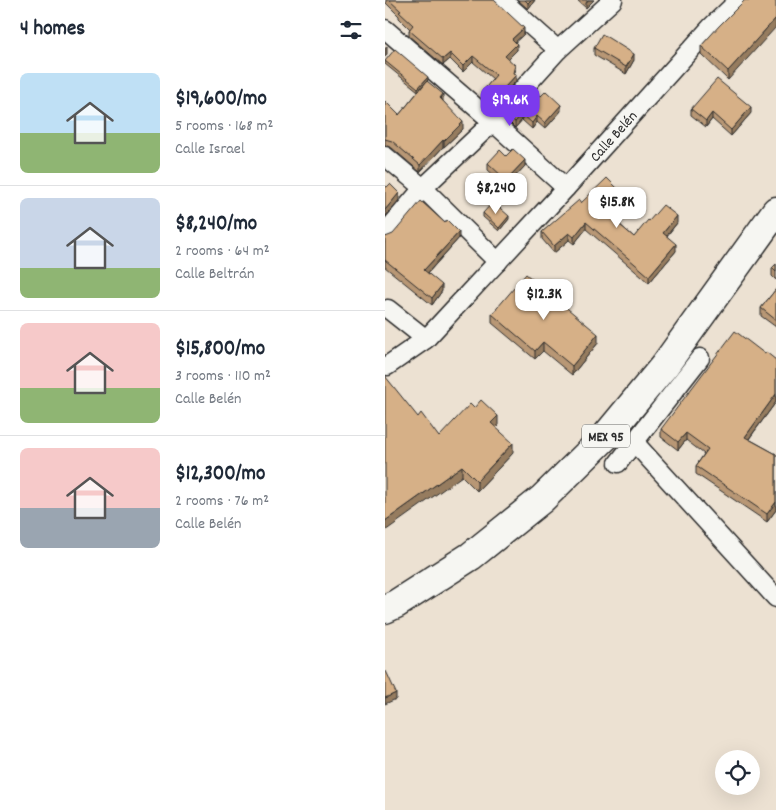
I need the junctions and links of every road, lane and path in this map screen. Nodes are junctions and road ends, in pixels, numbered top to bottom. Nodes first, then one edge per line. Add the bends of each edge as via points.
1 (502, 0) edge
2 (613, 0) edge
3 (739, 0) edge
4 (385, 28) edge
5 (558, 50) junction
6 (493, 122) junction
7 (385, 156) edge
8 (423, 188) junction
9 (566, 188) junction
10 (776, 212) edge
11 (385, 233) edge
12 (498, 262) junction
13 (389, 309) dead end
14 (426, 339) junction
15 (700, 358) dead end
16 (387, 366) dead end
17 (634, 442) junction
18 (618, 463) dead end
19 (776, 598) edge
20 (385, 609) edge

1 - 5 street
2 - 5 street
3 - 9 street, Calle Belén
4 - 6 street
5 - 6 street
6 - 8 street
6 - 9 street
7 - 8 street
8 - 11 street
8 - 12 street
9 - 12 street, Calle Belén
10 - 20 main road, MEX 95 via 665,365 607,435 542,499 471,556
12 - 14 street, Calle Belén
13 - 14 street
14 - 16 street, Calle Belén
15 - 17 street
17 - 18 street
17 - 19 street

